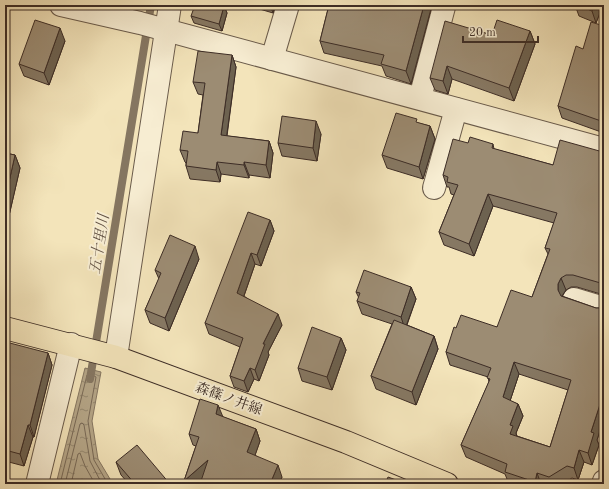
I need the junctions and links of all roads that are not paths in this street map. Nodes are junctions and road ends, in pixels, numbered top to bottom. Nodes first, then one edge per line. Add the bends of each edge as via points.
1 (61, 5) edge
2 (170, 5) edge
3 (288, 5) edge
4 (444, 7) dead end
5 (164, 29) junction
6 (272, 59) junction
7 (420, 98) junction
8 (456, 109) junction
9 (604, 149) edge
10 (434, 188) dead end
11 (574, 298) dead end
12 (604, 308) edge
13 (5, 328) edge
14 (77, 346) junction
15 (113, 356) junction
16 (604, 481) edge
17 (37, 484) edge
18 (447, 484) edge
19 (603, 484) edge

1 - 5 street
2 - 5 street
3 - 6 street
4 - 7 street
5 - 6 street
5 - 15 street
6 - 7 street
7 - 8 street
8 - 9 street
8 - 10 street
11 - 12 street
13 - 14 main road, 森篠ノ井線
14 - 15 main road, 森篠ノ井線
14 - 17 street
15 - 18 main road, 森篠ノ井線 via 346,442
16 - 19 street

